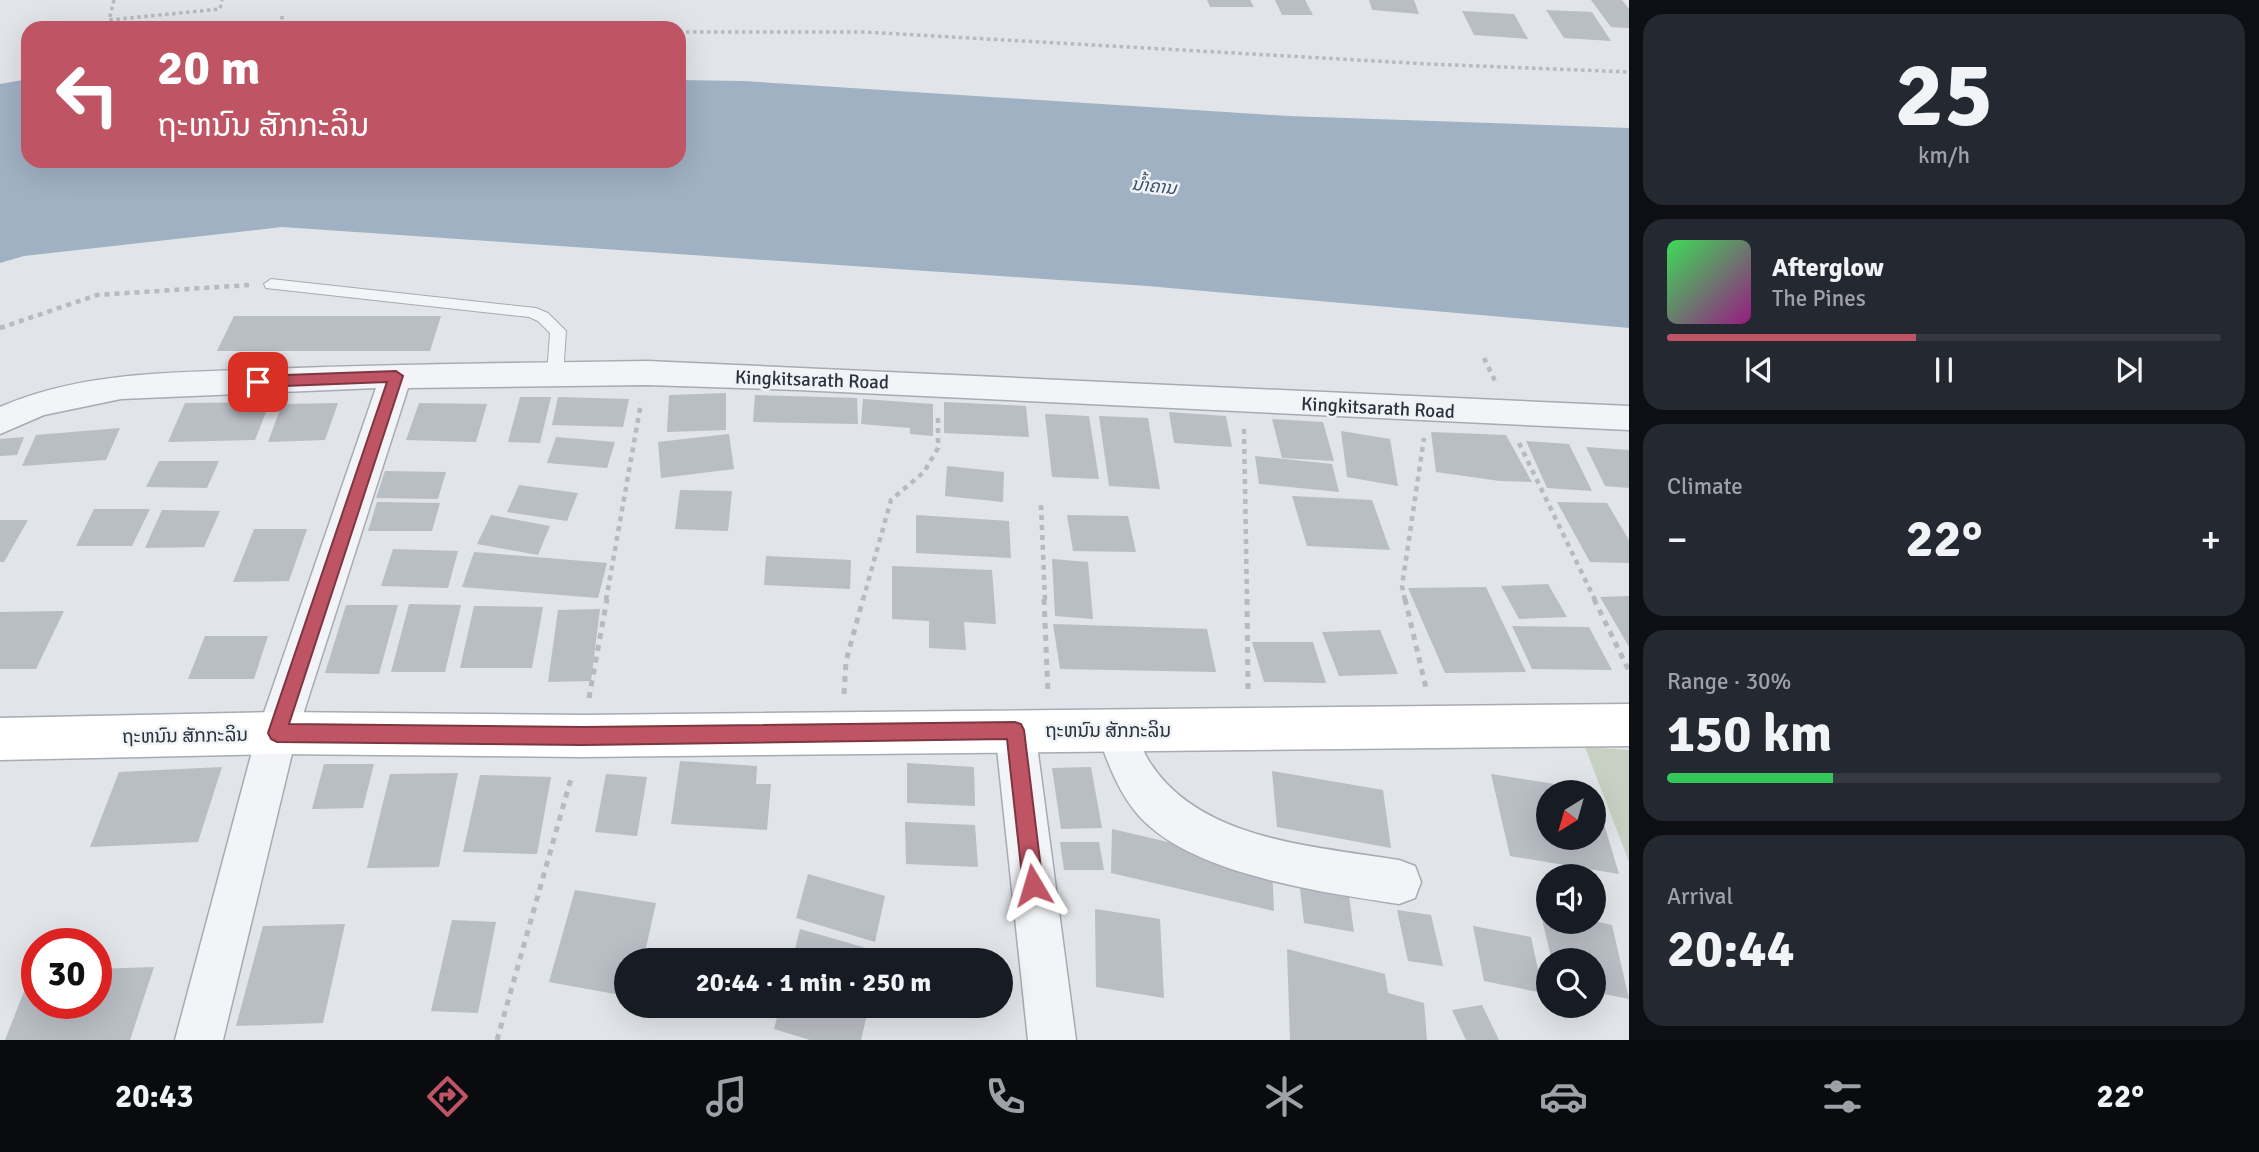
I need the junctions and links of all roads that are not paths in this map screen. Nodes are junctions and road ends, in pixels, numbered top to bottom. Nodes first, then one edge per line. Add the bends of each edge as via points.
1 (271, 284) road end
2 (555, 374) junction
3 (396, 376) junction
4 (1629, 418) edge
5 (0, 421) edge
6 (1629, 725) edge
7 (1032, 730) junction
8 (1116, 730) junction
9 (277, 733) junction
10 (0, 738) edge
11 (1399, 883) dead end
12 (199, 1040) edge
13 (1052, 1040) edge

1 - 2 lane via 531,312 558,331
2 - 3 street, Kingkitsarath Road
2 - 4 street, Kingkitsarath Road via 811,378
3 - 5 street, Kingkitsarath Road via 121,387 38,404
3 - 9 street
6 - 8 main road, ຖະຫນົນ ສັກກະລິນ
7 - 8 main road, ຖະຫນົນ ສັກກະລິນ
7 - 9 main road, ຖະຫນົນ ສັກກະລິນ via 583,736
7 - 13 street
8 - 11 street via 1135,776 1167,813 1228,847
9 - 10 main road, ຖະຫນົນ ສັກກະລິນ
9 - 12 street

